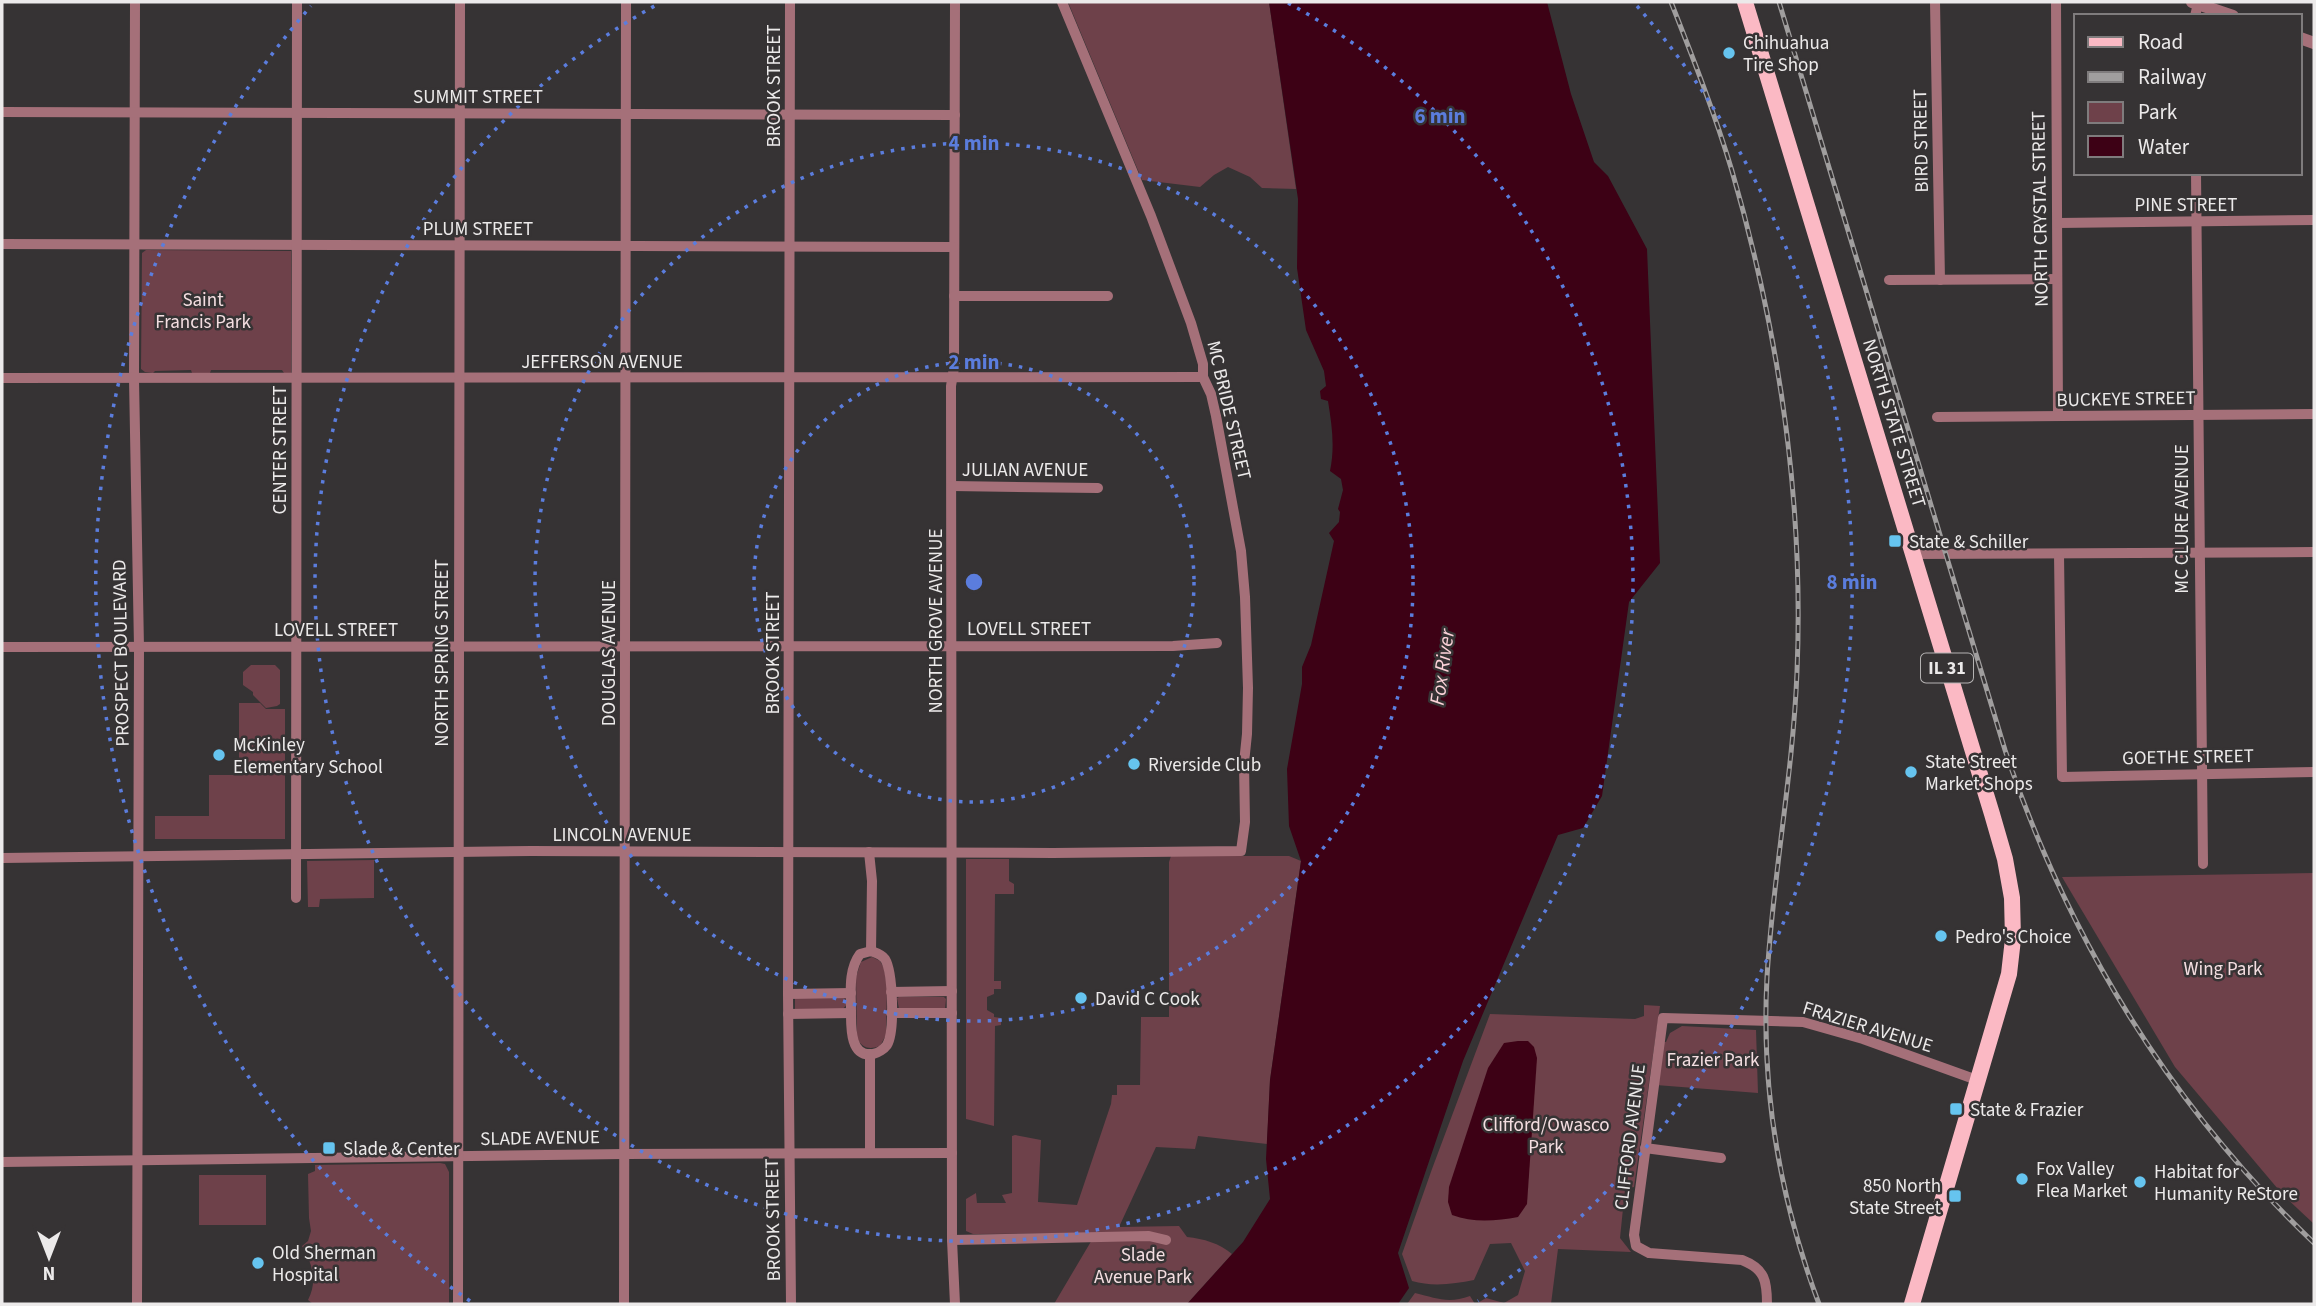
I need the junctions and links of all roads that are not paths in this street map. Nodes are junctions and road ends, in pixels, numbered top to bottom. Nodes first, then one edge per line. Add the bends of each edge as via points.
1 (135, 2) edge
2 (298, 2) edge
3 (460, 2) edge
4 (626, 2) edge
5 (790, 2) edge
6 (955, 2) edge
7 (1062, 2) edge
8 (1745, 2) edge
9 (1935, 2) edge
10 (2056, 2) edge
11 (2195, 7) edge
12 (2225, 14) edge
13 (2, 112) edge
14 (135, 113) junction
15 (298, 113) junction
16 (459, 113) junction
17 (625, 115) junction
18 (955, 115) junction
19 (790, 116) junction
20 (2196, 175) edge
21 (2314, 220) edge
22 (2196, 222) junction
23 (2058, 223) junction
24 (2, 244) edge
25 (135, 244) junction
26 (297, 245) junction
27 (460, 246) junction
28 (625, 246) junction
29 (790, 247) junction
30 (954, 247) junction
31 (2057, 279) junction
32 (1889, 280) dead end
33 (1940, 280) junction
34 (954, 296) junction
35 (1108, 296) dead end
36 (952, 377) junction
37 (1203, 377) junction
38 (625, 378) junction
39 (790, 378) junction
40 (2, 379) edge
41 (134, 379) junction
42 (297, 379) junction
43 (460, 379) junction
44 (2198, 414) junction
45 (2314, 414) edge
46 (2058, 416) junction
47 (1937, 417) dead end
48 (952, 486) junction
49 (1098, 488) dead end
50 (2199, 552) junction
51 (2314, 552) edge
52 (1913, 554) junction
53 (2059, 554) junction
54 (1217, 643) dead end
55 (789, 645) junction
56 (625, 646) junction
57 (952, 646) junction
58 (2, 647) edge
59 (139, 647) junction
60 (296, 647) junction
61 (458, 647) junction
62 (2314, 772) edge
63 (2200, 773) junction
64 (1241, 850) joint
65 (457, 852) junction
66 (625, 852) junction
67 (788, 852) junction
68 (869, 852) junction
69 (953, 852) junction
70 (297, 854) junction
71 (139, 857) junction
72 (2, 858) edge
73 (2203, 864) dead end
74 (296, 898) dead end
75 (871, 951) junction
76 (952, 991) junction
77 (891, 992) junction
78 (851, 993) junction
79 (788, 994) junction
80 (851, 1013) junction
81 (891, 1013) junction
82 (952, 1013) junction
83 (788, 1014) junction
84 (1663, 1018) joint
85 (870, 1054) junction
86 (1977, 1080) junction
87 (1645, 1148) junction
88 (789, 1153) junction
89 (870, 1153) junction
90 (952, 1153) junction
91 (625, 1154) junction
92 (458, 1156) junction
93 (1721, 1158) dead end
94 (138, 1160) junction
95 (2, 1162) edge
96 (952, 1240) junction
97 (1166, 1240) dead end
98 (136, 1304) edge
99 (458, 1304) edge
100 (624, 1304) edge
101 (791, 1304) edge
102 (955, 1304) edge
103 (1767, 1304) edge
104 (1912, 1304) edge

1 - 14 street, PROSPECT BOULEVARD
2 - 15 street, CENTER STREET
3 - 16 street, NORTH SPRING STREET
4 - 17 street, DOUGLAS AVENUE
5 - 19 street, BROOK STREET
6 - 18 street, NORTH GROVE AVENUE
7 - 37 street, MC BRIDE STREET via 1191,323
8 - 52 main road, NORTH STATE STREET / IL 31
9 - 33 street, BIRD STREET
10 - 23 street, NORTH CRYSTAL STREET
11 - 12 street
13 - 14 street, SUMMIT STREET
14 - 15 street, SUMMIT STREET
14 - 25 street, PROSPECT BOULEVARD
15 - 16 street, SUMMIT STREET
15 - 26 street, CENTER STREET
16 - 17 street, SUMMIT STREET
16 - 27 street, NORTH SPRING STREET
17 - 19 street, SUMMIT STREET
17 - 28 street, DOUGLAS AVENUE
18 - 19 street, SUMMIT STREET
18 - 30 street, NORTH GROVE AVENUE
19 - 29 street, BROOK STREET
20 - 22 street, MC CLURE AVENUE
21 - 22 street, PINE STREET
22 - 23 street, PINE STREET
22 - 44 street, MC CLURE AVENUE
23 - 31 street, NORTH CRYSTAL STREET
24 - 25 street, PLUM STREET
25 - 26 street, PLUM STREET
25 - 41 street, PROSPECT BOULEVARD
26 - 27 street, PLUM STREET
26 - 42 street, CENTER STREET
27 - 28 street, PLUM STREET
27 - 43 street, NORTH SPRING STREET
28 - 29 street, PLUM STREET
28 - 38 street, DOUGLAS AVENUE
29 - 30 street, PLUM STREET
29 - 39 street, BROOK STREET
30 - 34 street, NORTH GROVE AVENUE
31 - 33 street
31 - 46 street, NORTH CRYSTAL STREET
32 - 33 street
34 - 35 street
34 - 36 street, NORTH GROVE AVENUE
36 - 37 street, JEFFERSON AVENUE
36 - 39 street, JEFFERSON AVENUE
36 - 48 street, NORTH GROVE AVENUE
37 - 64 street, MC BRIDE STREET via 1216,416 1245,597 1248,688
38 - 39 street, JEFFERSON AVENUE
38 - 43 street, JEFFERSON AVENUE
38 - 56 street, DOUGLAS AVENUE
39 - 55 street, BROOK STREET
40 - 41 street, JEFFERSON AVENUE
41 - 42 street, JEFFERSON AVENUE
41 - 59 street, PROSPECT BOULEVARD
42 - 43 street, JEFFERSON AVENUE
42 - 60 street, CENTER STREET
43 - 61 street, NORTH SPRING STREET
44 - 45 street, BUCKEYE STREET
44 - 46 street, BUCKEYE STREET
44 - 50 street, MC CLURE AVENUE
46 - 47 street, BUCKEYE STREET
48 - 49 street, JULIAN AVENUE
48 - 57 street, NORTH GROVE AVENUE
50 - 51 street
50 - 53 street
50 - 63 street, MC CLURE AVENUE
52 - 53 street
52 - 86 main road, NORTH STATE STREET / IL 31 via 2005,859 2012,898 2009,974
53 - 63 street, GOETHE STREET via 2062,777
54 - 57 street, LOVELL STREET
55 - 56 street, LOVELL STREET
55 - 57 street, LOVELL STREET
55 - 67 street, BROOK STREET
56 - 61 street, LOVELL STREET
56 - 66 street, DOUGLAS AVENUE
57 - 69 street, NORTH GROVE AVENUE
58 - 59 street, LOVELL STREET
59 - 60 street, LOVELL STREET
59 - 71 street, PROSPECT BOULEVARD
60 - 61 street, LOVELL STREET
60 - 70 street, CENTER STREET
61 - 65 street, NORTH SPRING STREET
62 - 63 street, GOETHE STREET
63 - 73 street, MC CLURE AVENUE
64 - 69 street, LINCOLN AVENUE
65 - 66 street, LINCOLN AVENUE
65 - 70 street, LINCOLN AVENUE
65 - 92 street, NORTH SPRING STREET
66 - 67 street, LINCOLN AVENUE
66 - 91 street, DOUGLAS AVENUE
67 - 68 street, LINCOLN AVENUE
67 - 79 street, BROOK STREET
68 - 69 street, LINCOLN AVENUE
68 - 75 street
69 - 76 street, NORTH GROVE AVENUE
70 - 71 street, LINCOLN AVENUE
70 - 74 street, CENTER STREET
71 - 72 street, LINCOLN AVENUE
71 - 94 street, PROSPECT BOULEVARD
75 - 77 street via 884,957
75 - 78 street via 860,954 855,962
76 - 77 street
76 - 82 street, NORTH GROVE AVENUE
77 - 81 street
78 - 79 street
78 - 80 street
79 - 83 street, BROOK STREET
80 - 83 street
80 - 85 street via 855,1044
81 - 82 street
81 - 85 street via 887,1046
82 - 90 street, NORTH GROVE AVENUE
83 - 88 street, BROOK STREET
84 - 86 street, FRAZIER AVENUE via 1803,1022
84 - 87 street, CLIFFORD AVENUE
85 - 89 street
86 - 104 main road, NORTH STATE STREET / IL 31
87 - 93 street
87 - 103 street, CLIFFORD AVENUE via 1636,1246 1649,1253 1742,1260 1759,1269 1765,1279
88 - 89 street, SLADE AVENUE
88 - 91 street, SLADE AVENUE
88 - 101 street, BROOK STREET
89 - 90 street, SLADE AVENUE
90 - 96 street, NORTH GROVE AVENUE
91 - 92 street, SLADE AVENUE
91 - 100 street, DOUGLAS AVENUE
92 - 94 street, SLADE AVENUE
92 - 99 street, NORTH SPRING STREET
94 - 95 street, SLADE AVENUE
94 - 98 street, PROSPECT BOULEVARD
96 - 97 street via 1149,1236
96 - 102 street, NORTH GROVE AVENUE

